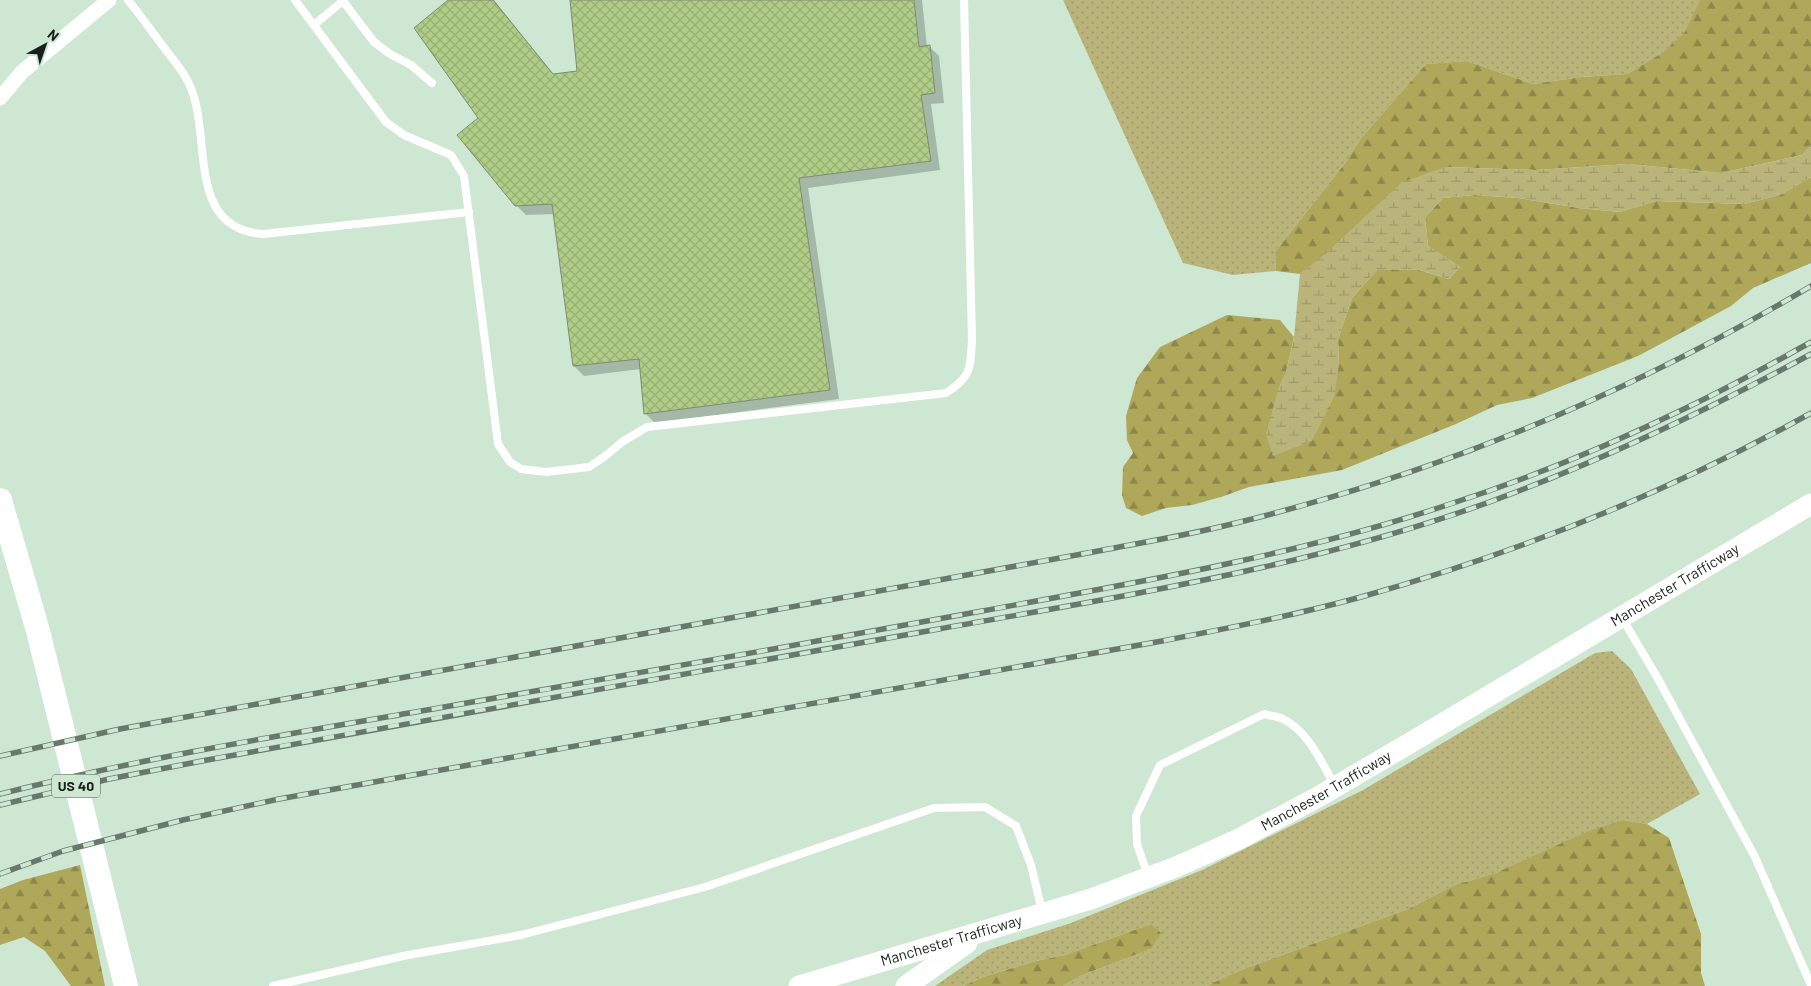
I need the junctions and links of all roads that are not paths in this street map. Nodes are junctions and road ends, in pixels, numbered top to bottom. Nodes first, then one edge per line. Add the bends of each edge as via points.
1 (109, 0) edge
2 (128, 0) edge
3 (295, 0) edge
4 (964, 0) edge
5 (343, 1) edge
6 (314, 25) junction
7 (432, 83) dead end
8 (0, 98) edge
9 (469, 212) junction
10 (0, 500) edge
11 (1811, 504) edge
12 (1621, 616) junction
13 (1335, 786) junction
14 (1149, 877) junction
15 (1043, 914) junction
16 (981, 933) junction
17 (1811, 985) edge
18 (126, 986) edge
19 (273, 986) edge
20 (799, 986) edge
21 (906, 986) edge

1 - 8 street via 22,72
2 - 9 lane via 180,68 192,90 198,112 208,194 216,211 230,223 249,233 263,234
3 - 6 lane
4 - 9 lane via 972,340 970,367 962,383 946,393 647,427 589,467 546,472 521,469 510,462 498,444
5 - 6 lane
5 - 7 lane via 374,42
6 - 9 lane via 386,122 404,135 451,155 464,176
10 - 18 main road, US 40 via 38,631
11 - 12 main road, Manchester Trafficway
12 - 13 main road, Manchester Trafficway
12 - 17 lane via 1755,857
13 - 14 main road, Manchester Trafficway via 1238,838
13 - 14 lane via 1299,731 1282,718 1264,714 1160,766 1136,816 1137,844
14 - 15 main road, Manchester Trafficway
15 - 16 main road, Manchester Trafficway
15 - 19 lane via 1016,826 985,807 934,808 705,887 521,935 403,956
16 - 20 main road, Manchester Trafficway
16 - 21 main road

